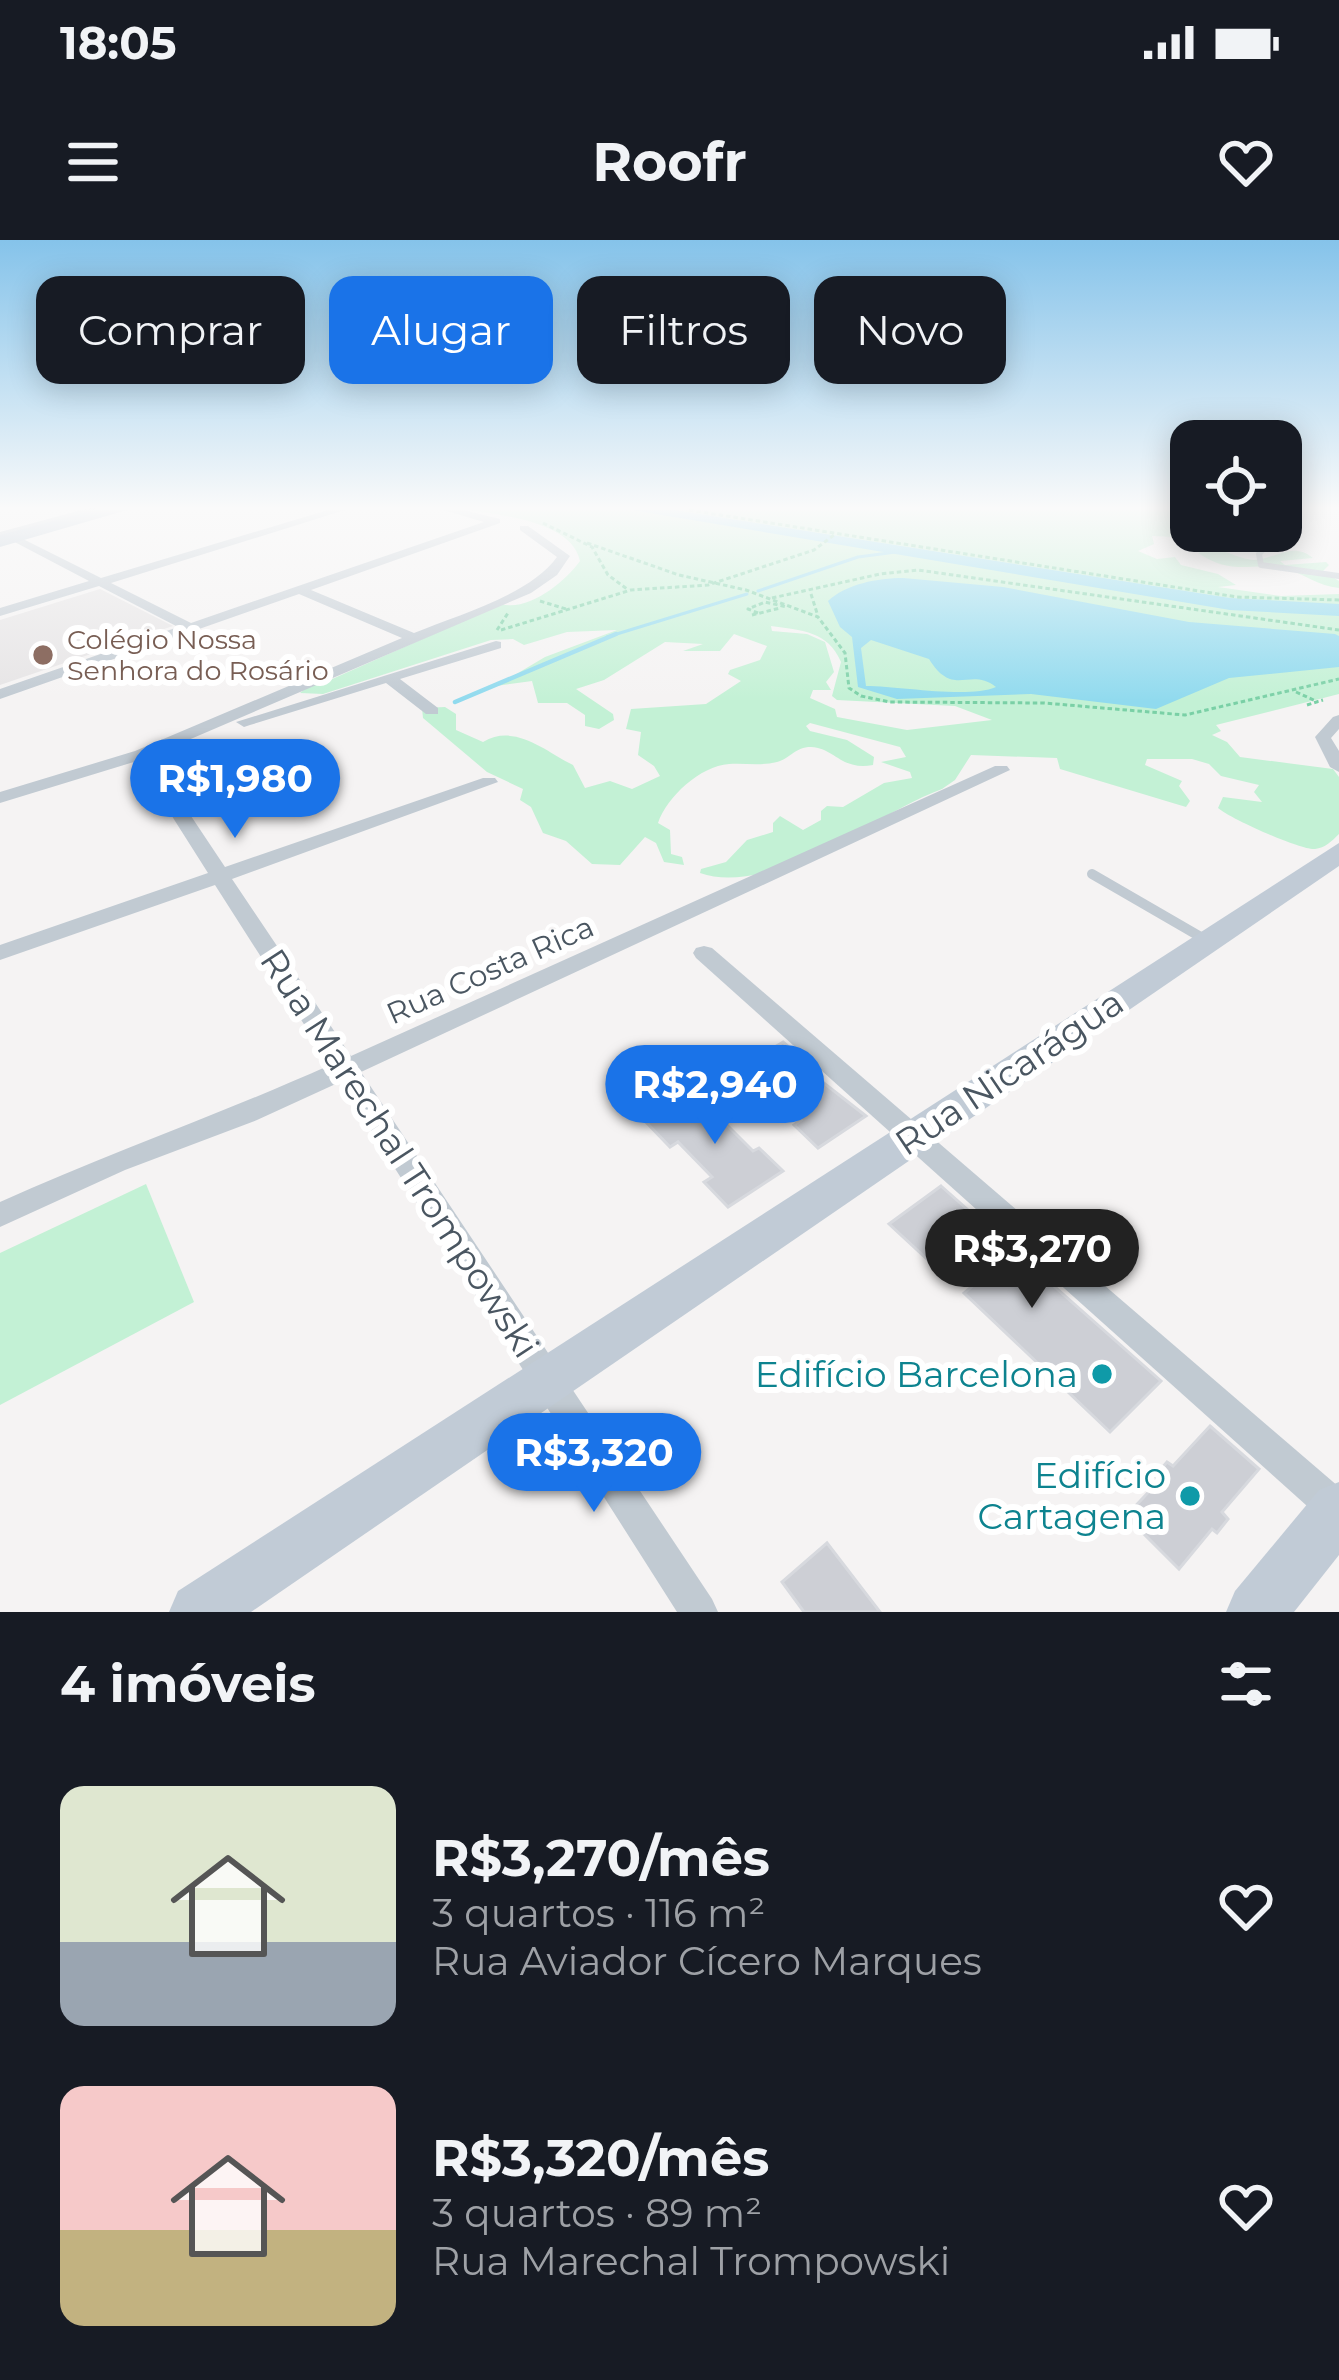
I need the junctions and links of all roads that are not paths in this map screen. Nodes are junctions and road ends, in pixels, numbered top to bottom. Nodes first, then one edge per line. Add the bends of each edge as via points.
1 (83, 574) edge
2 (127, 574) edge
3 (346, 574) edge
4 (551, 574) edge
5 (100, 582) junction
6 (301, 590) junction
7 (0, 612) edge
8 (190, 628) junction
9 (415, 638) junction
10 (495, 639) road end
11 (389, 678) junction
12 (288, 691) junction
13 (0, 694) edge
14 (308, 703) junction
15 (432, 712) dead end
16 (1339, 720) edge
17 (141, 754) junction
18 (1337, 760) edge
19 (1001, 770) dead end
20 (489, 782) dead end
21 (0, 798) edge
22 (1339, 852) edge
23 (1092, 874) dead end
24 (220, 876) junction
25 (1206, 940) junction
26 (0, 953) edge
27 (704, 953) dead end
28 (345, 1069) junction
29 (912, 1136) junction
30 (0, 1215) edge
31 (548, 1379) junction
32 (1339, 1510) edge
33 (199, 1612) edge
34 (699, 1612) edge
35 (1256, 1612) edge

1 - 5 street
2 - 5 street
3 - 6 street
4 - 9 street via 530,594
5 - 7 street
5 - 8 street
6 - 8 street
6 - 9 street
8 - 13 street
9 - 12 street
10 - 11 street
11 - 14 street
11 - 15 street
12 - 14 street
12 - 17 street
14 - 17 street
16 - 18 street via 1323,737
17 - 21 street
17 - 24 street, Rua Marechal Trompowski
19 - 28 street, Rua Costa Rica
20 - 24 street
22 - 25 main road, Rua Nicarágua
23 - 25 lane
24 - 26 street
24 - 28 street, Rua Marechal Trompowski
25 - 29 main road, Rua Nicarágua
27 - 29 street
28 - 30 street, Rua Costa Rica
28 - 31 street, Rua Marechal Trompowski
29 - 31 main road, Rua Nicarágua
29 - 32 street
31 - 33 main road, Rua Nicarágua
31 - 34 street, Rua Marechal Trompowski
32 - 35 main road

